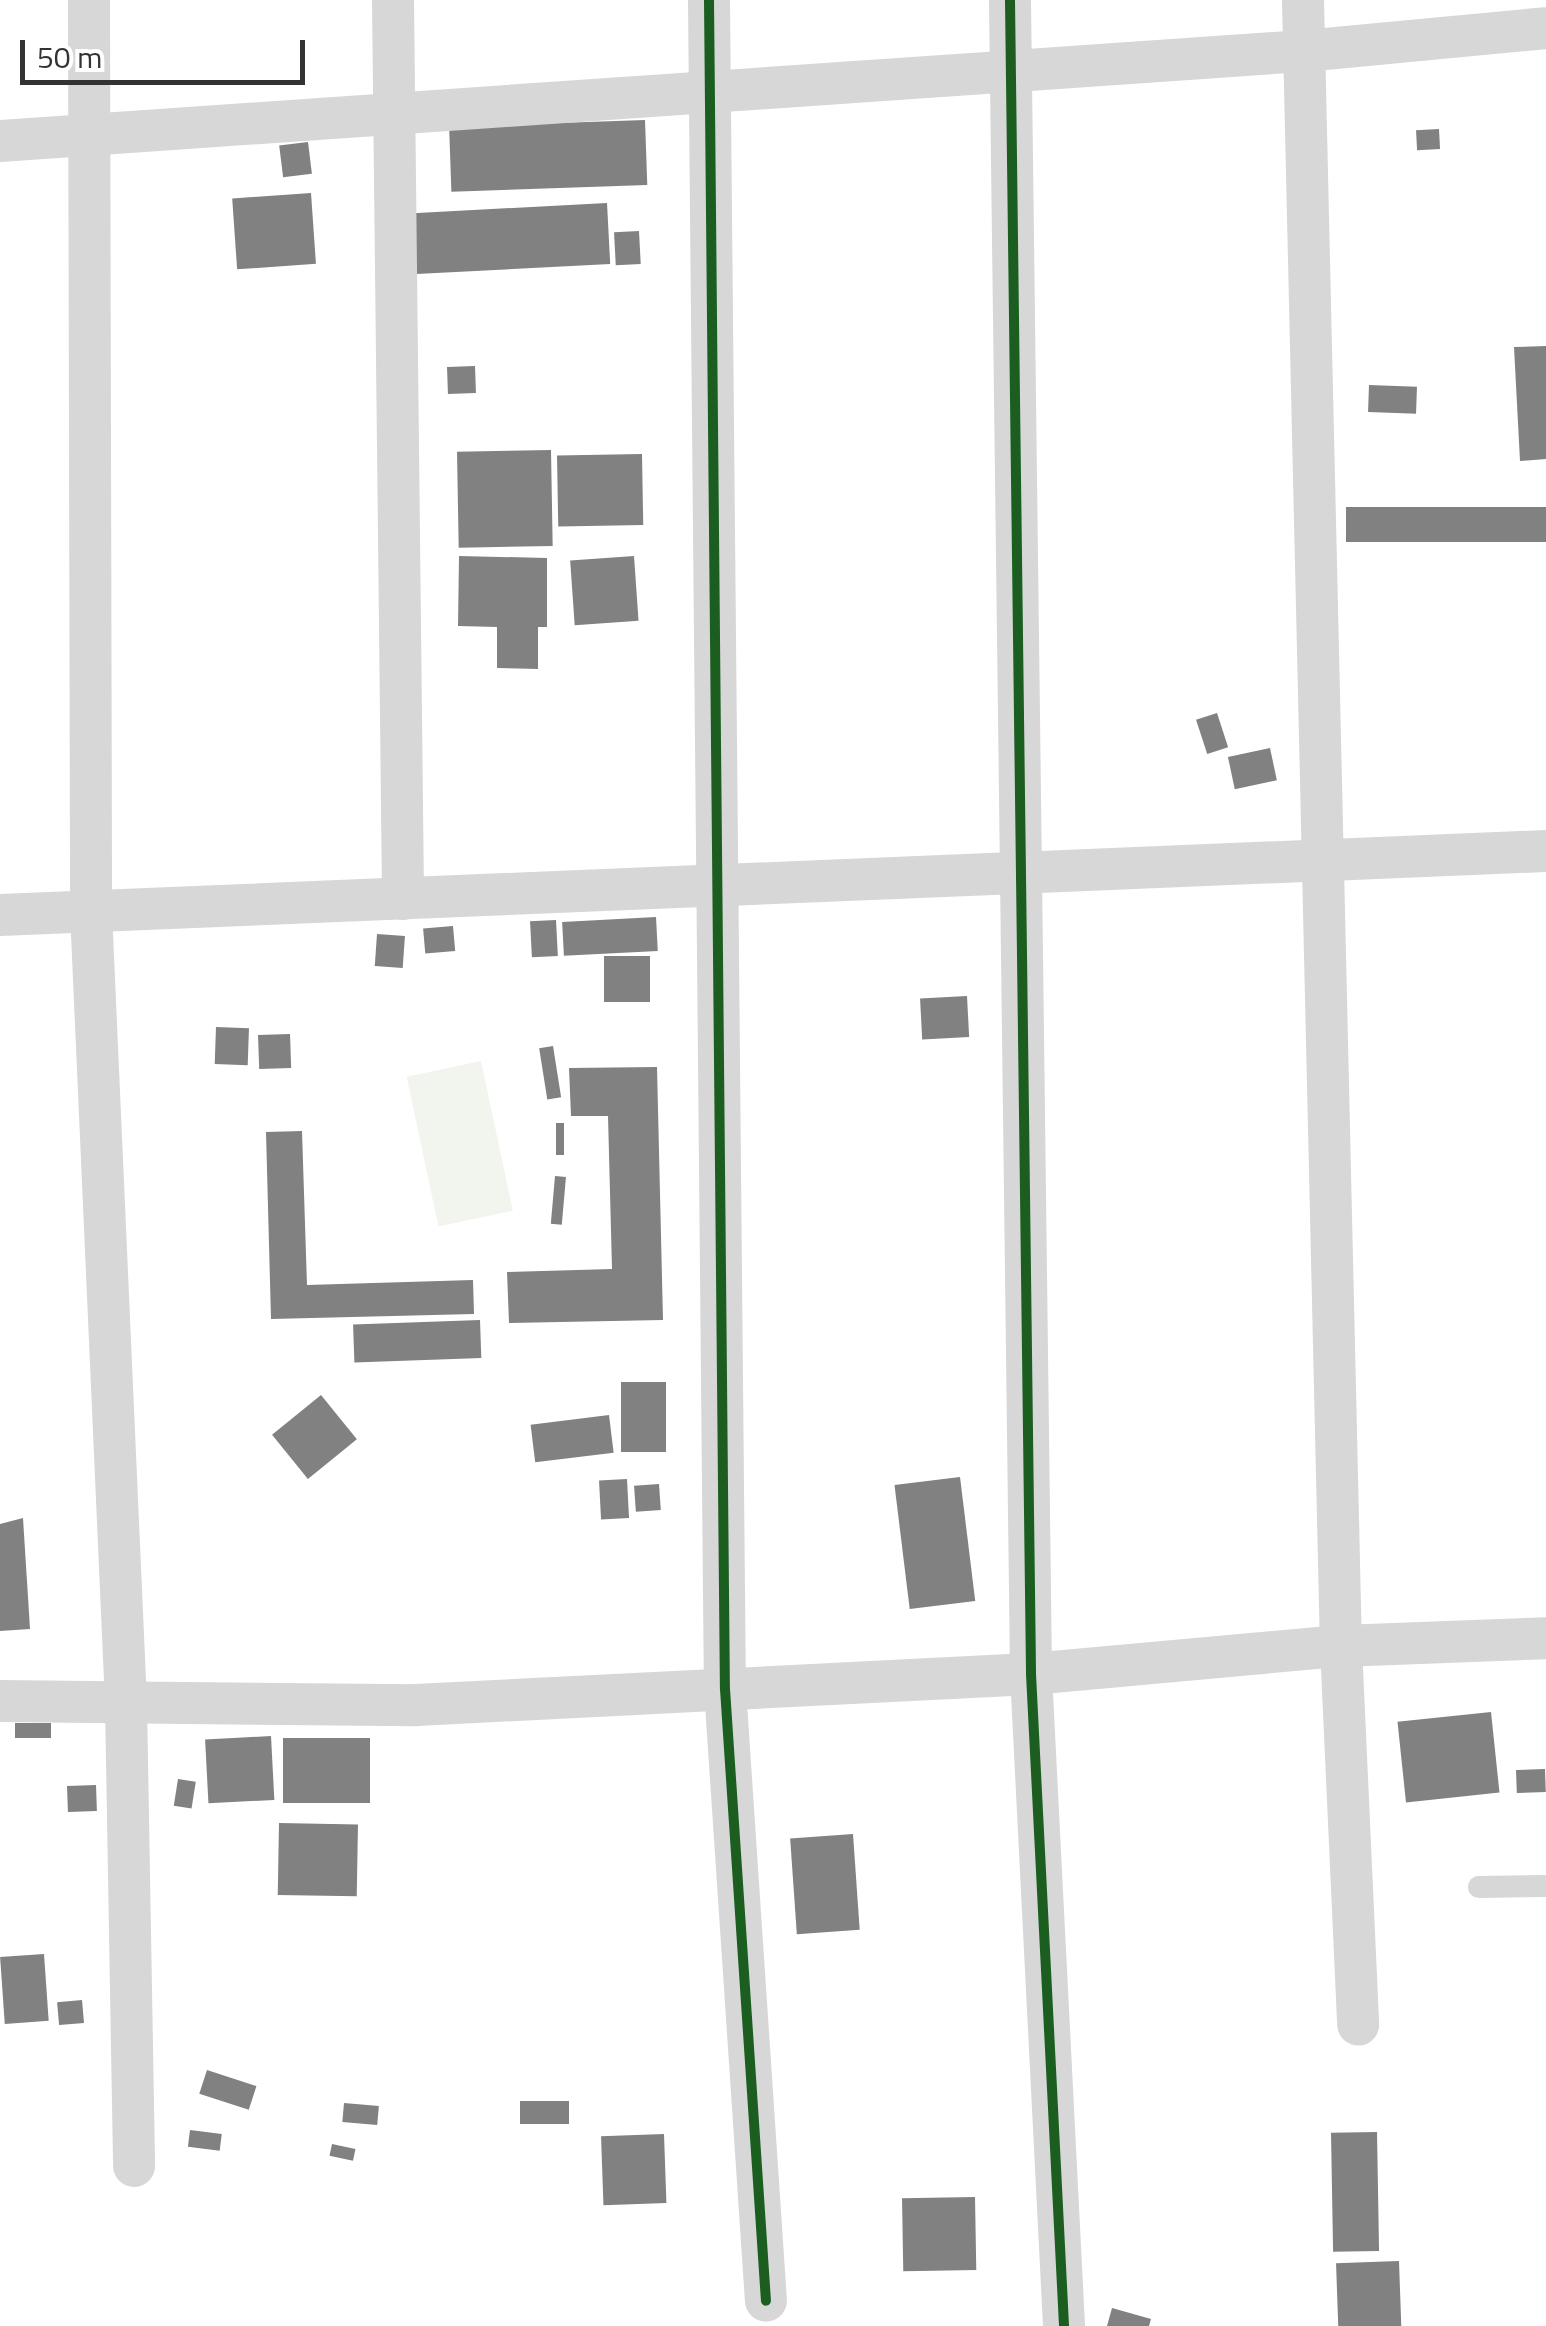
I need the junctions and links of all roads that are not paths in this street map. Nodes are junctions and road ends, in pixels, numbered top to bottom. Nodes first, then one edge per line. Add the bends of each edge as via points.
1 (88, 0) edge
2 (393, 0) edge
3 (709, 0) edge
4 (1010, 0) edge
5 (1303, 0) edge
6 (1546, 28) edge
7 (1304, 51) junction
8 (1011, 68) junction
9 (712, 92) junction
10 (396, 116) junction
11 (91, 136) junction
12 (0, 141) edge
13 (1546, 851) edge
14 (1327, 861) junction
15 (1021, 874) junction
16 (721, 886) junction
17 (403, 899) junction
18 (90, 911) junction
19 (0, 915) edge
20 (1546, 1638) edge
21 (1341, 1646) junction
22 (1031, 1674) junction
23 (725, 1690) junction
24 (0, 1702) edge
25 (126, 1702) junction
26 (1546, 1886) edge
27 (1478, 1887) dead end
28 (1358, 2024) dead end
29 (134, 2166) dead end
30 (766, 2301) dead end
31 (1064, 2326) edge

1 - 11 street
2 - 10 street
3 - 9 street
4 - 8 street
5 - 7 street
6 - 7 street
7 - 8 street
7 - 14 street
8 - 9 street
8 - 15 street
9 - 10 street
9 - 16 street
10 - 11 street
10 - 17 street
11 - 12 street
11 - 18 street
13 - 14 street
14 - 15 street
14 - 21 street
15 - 16 street
15 - 22 street
16 - 17 street
16 - 23 street
17 - 18 street
18 - 19 street
18 - 25 street
20 - 21 street
21 - 22 street
21 - 28 street
22 - 23 street
22 - 31 street
23 - 25 street via 416,1705
23 - 30 street
24 - 25 street
25 - 29 street
26 - 27 lane

